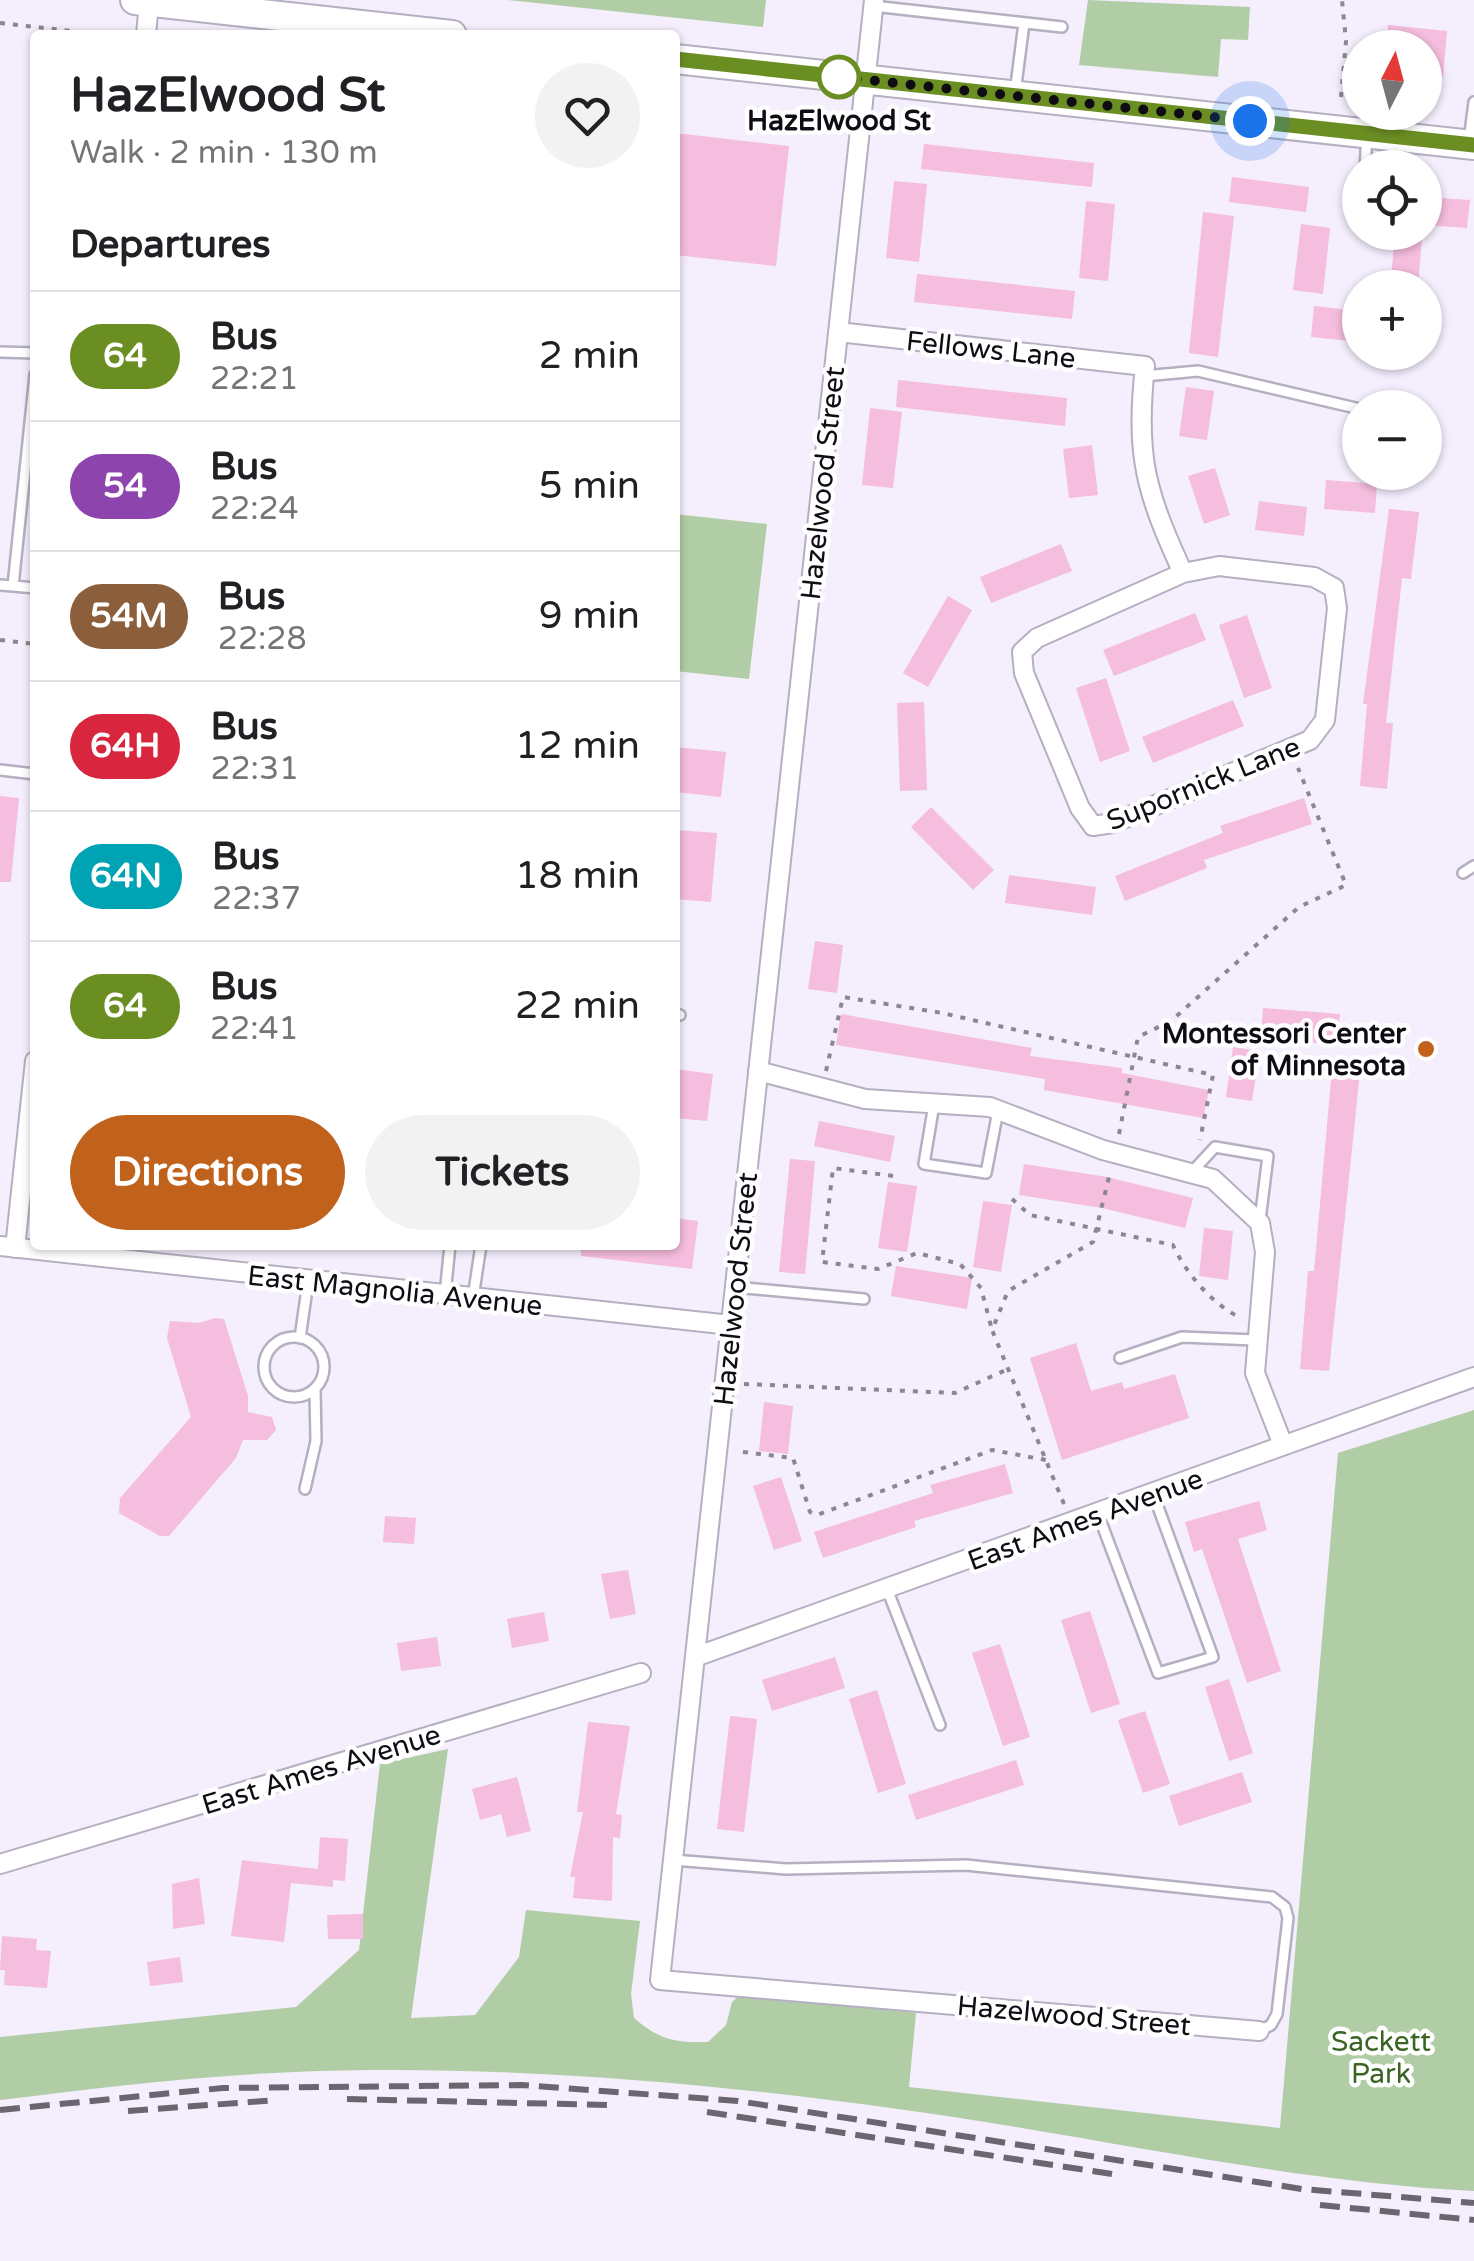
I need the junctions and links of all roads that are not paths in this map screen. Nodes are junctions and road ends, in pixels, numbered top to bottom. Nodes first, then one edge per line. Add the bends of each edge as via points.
1 (142, 1) edge
2 (874, 3) edge
3 (230, 5) edge
4 (904, 5) edge
5 (1024, 23) junction
6 (1062, 27) dead end
7 (145, 30) edge
8 (415, 30) edge
9 (680, 61) edge
10 (866, 80) junction
11 (1015, 96) junction
12 (1474, 102) edge
13 (1368, 133) junction
14 (1471, 144) edge
15 (1367, 150) edge
16 (838, 332) junction
17 (0, 352) edge
18 (30, 353) edge
19 (1144, 371) junction
20 (1342, 405) edge
21 (30, 423) edge
22 (1184, 573) junction
23 (0, 585) edge
24 (13, 586) junction
25 (30, 588) edge
26 (0, 770) edge
27 (30, 773) edge
28 (1474, 866) edge
29 (1463, 873) dead end
30 (758, 1071) junction
31 (30, 1094) edge
32 (934, 1104) junction
33 (998, 1110) junction
34 (1191, 1173) junction
35 (1260, 1223) junction
36 (7, 1247) edge
37 (33, 1250) edge
38 (450, 1250) edge
39 (480, 1250) edge
40 (308, 1282) junction
41 (735, 1287) junction
42 (445, 1295) junction
43 (472, 1298) junction
44 (864, 1299) dead end
45 (731, 1326) junction
46 (1256, 1332) junction
47 (300, 1338) junction
48 (1120, 1358) dead end
49 (1474, 1378) edge
50 (315, 1389) junction
51 (1283, 1445) junction
52 (305, 1489) dead end
53 (1154, 1496) junction
54 (1098, 1514) junction
55 (887, 1590) junction
56 (695, 1657) junction
57 (641, 1673) dead end
58 (940, 1725) dead end
59 (673, 1860) junction
60 (0, 1864) edge
61 (1259, 2031) joint

1 - 3 main road
1 - 7 street
2 - 4 lane
2 - 10 street, Hazelwood Street
3 - 8 main road
4 - 5 lane
5 - 6 lane
5 - 11 lane
9 - 10 main road
10 - 11 main road
10 - 16 street, Hazelwood Street
11 - 13 main road
12 - 14 lane
13 - 14 main road
13 - 15 lane
16 - 19 street, Fellows Lane
16 - 30 street, Hazelwood Street
17 - 18 lane
19 - 20 lane via 1198,371
19 - 22 street via 1142,468
21 - 24 lane
22 - 22 street, Supornick Lane via 1219,566 1314,576 1334,588 1325,720 1310,740 1290,750 1093,826 1024,673 1022,652 1032,640
23 - 24 lane
24 - 25 lane
26 - 27 lane
28 - 29 lane
30 - 32 street via 865,1099
30 - 41 street, Hazelwood Street
31 - 36 street
32 - 33 street
32 - 33 lane via 924,1164 986,1174
33 - 34 street via 1115,1154
34 - 35 street via 1214,1180
34 - 35 lane via 1214,1147 1268,1156
35 - 46 street via 1264,1252
37 - 40 street, East Magnolia Avenue
38 - 42 lane
39 - 43 lane
40 - 42 street, East Magnolia Avenue
40 - 47 lane
41 - 44 lane
41 - 45 street, Hazelwood Street
42 - 43 street, East Magnolia Avenue
43 - 45 street, East Magnolia Avenue
45 - 56 street, Hazelwood Street
46 - 48 lane via 1182,1337
46 - 51 street via 1255,1373
47 - 50 lane via 322,1355 324,1373
47 - 50 lane via 272,1348 266,1376 288,1396
49 - 51 street, East Ames Avenue
50 - 52 lane via 316,1442
51 - 53 street, East Ames Avenue
53 - 54 street, East Ames Avenue
53 - 54 lane via 1212,1656 1158,1674
54 - 55 street, East Ames Avenue
55 - 56 street, East Ames Avenue
55 - 58 lane
56 - 59 street, Hazelwood Street
57 - 60 street, East Ames Avenue
59 - 61 street, Hazelwood Street via 660,1980
59 - 61 lane via 786,1869 966,1865 1272,1897 1288,1918 1277,2014

